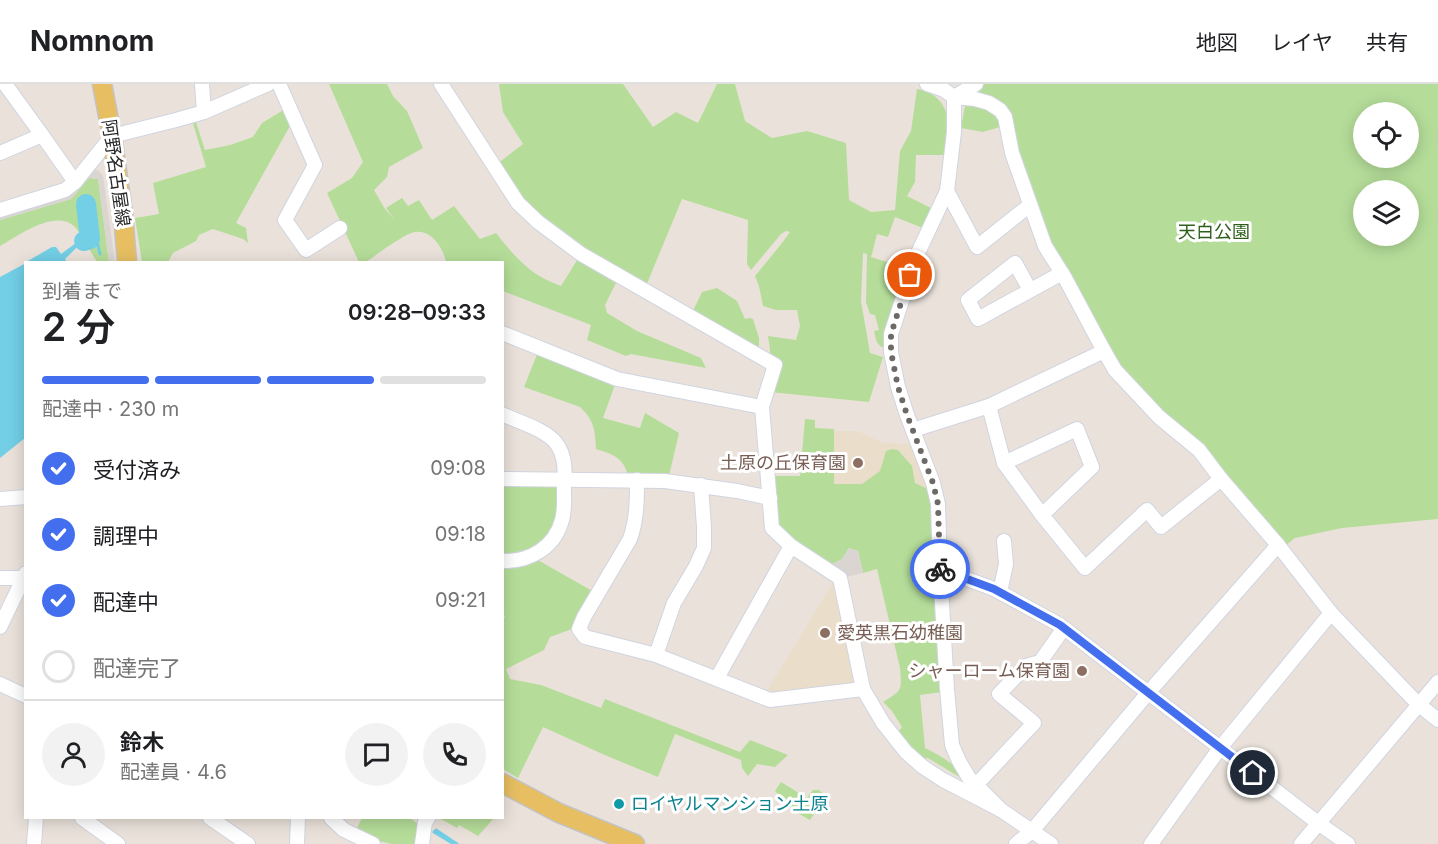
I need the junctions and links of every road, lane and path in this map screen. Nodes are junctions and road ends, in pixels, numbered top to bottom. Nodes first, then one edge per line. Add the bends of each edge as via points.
1 (5, 84) edge
2 (102, 84) edge
3 (202, 84) edge
4 (268, 84) edge
5 (279, 84) edge
6 (441, 84) edge
7 (927, 84) edge
8 (976, 84) edge
9 (947, 90) edge
10 (204, 112) junction
11 (42, 135) junction
12 (112, 136) junction
13 (0, 153) edge
14 (75, 182) junction
15 (947, 191) junction
16 (1030, 205) junction
17 (0, 210) edge
18 (340, 228) dead end
19 (127, 261) edge
20 (1062, 273) junction
21 (1030, 290) junction
22 (504, 334) edge
23 (1104, 351) junction
24 (989, 406) junction
25 (762, 407) junction
26 (504, 415) edge
27 (913, 430) junction
28 (1004, 463) junction
29 (504, 479) edge
30 (1221, 479) junction
31 (565, 480) junction
32 (637, 480) junction
33 (701, 485) junction
34 (24, 498) edge
35 (770, 498) junction
36 (0, 499) edge
37 (1041, 515) junction
38 (1004, 541) dead end
39 (1278, 545) junction
40 (791, 546) junction
41 (504, 561) edge
42 (940, 569) junction
43 (24, 575) edge
44 (0, 578) edge
45 (1000, 592) junction
46 (1331, 613) junction
47 (0, 627) edge
48 (1064, 628) junction
49 (656, 655) junction
50 (717, 678) junction
51 (1438, 681) edge
52 (0, 684) edge
53 (863, 689) junction
54 (1148, 693) junction
55 (24, 695) edge
56 (1418, 704) junction
57 (1438, 720) edge
58 (1220, 748) junction
59 (504, 784) edge
60 (976, 784) junction
61 (1000, 810) junction
62 (36, 819) edge
63 (83, 819) edge
64 (211, 819) edge
65 (298, 819) edge
66 (332, 819) edge
67 (424, 819) edge
68 (1318, 823) junction
69 (1032, 831) junction
70 (344, 837) edge
71 (34, 844) edge
72 (118, 844) edge
73 (248, 844) edge
74 (297, 844) edge
75 (373, 844) edge
76 (422, 844) edge
77 (635, 844) edge
78 (1016, 844) edge
79 (1051, 844) edge
80 (1151, 844) edge
81 (1300, 844) edge
82 (1348, 844) edge

1 - 11 street
2 - 12 main road, 阿野名古屋線
3 - 10 street
4 - 10 street
5 - 18 street via 315,165 285,219 306,250
6 - 25 street via 518,203 538,222 581,254 775,365
7 - 9 street
8 - 9 street
9 - 15 street via 954,132
9 - 16 street via 1000,110
10 - 12 street
11 - 13 street
11 - 14 street
12 - 14 street
12 - 19 main road, 阿野名古屋線
14 - 17 street via 65,190
15 - 16 street via 977,247
15 - 27 street via 917,255 891,334 898,387
16 - 20 street via 1045,246
20 - 21 street
20 - 23 street
21 - 21 street via 978,319 968,300 1015,263
22 - 25 street via 617,379
23 - 24 street
23 - 30 street via 1115,370 1159,417 1199,450
24 - 27 street
24 - 28 street
25 - 35 street
26 - 31 street via 555,442 562,453
27 - 42 street via 938,504
28 - 37 street
28 - 37 street via 1077,429 1092,467
29 - 31 street
30 - 37 street via 1161,527 1147,510 1084,568
30 - 39 street
31 - 32 street
31 - 41 street via 563,518 549,545 531,557
32 - 33 street
32 - 49 street via 637,513 630,539 579,629 585,637
33 - 35 street
33 - 49 street via 704,548 674,603
34 - 36 street
35 - 40 street via 772,528
38 - 45 street via 1006,564
39 - 46 street
39 - 54 street
40 - 50 street
40 - 53 street via 840,578
42 - 45 street
42 - 60 street via 952,745
43 - 44 street
43 - 47 street
45 - 48 street
46 - 56 street
46 - 58 street
48 - 54 street
48 - 60 street via 1040,662 1026,666 999,694 1034,723
49 - 50 street
50 - 53 street via 770,700
51 - 56 street
52 - 55 street
53 - 61 street via 883,723 922,767
54 - 58 street
54 - 69 street
56 - 57 street
56 - 68 street
58 - 68 street
58 - 80 street
59 - 77 main road via 559,813
60 - 61 street
61 - 69 street
62 - 71 street
63 - 72 street
64 - 73 street
65 - 74 street
66 - 70 street
67 - 76 street
68 - 81 street
68 - 82 street
69 - 78 street
69 - 79 street
70 - 75 street

